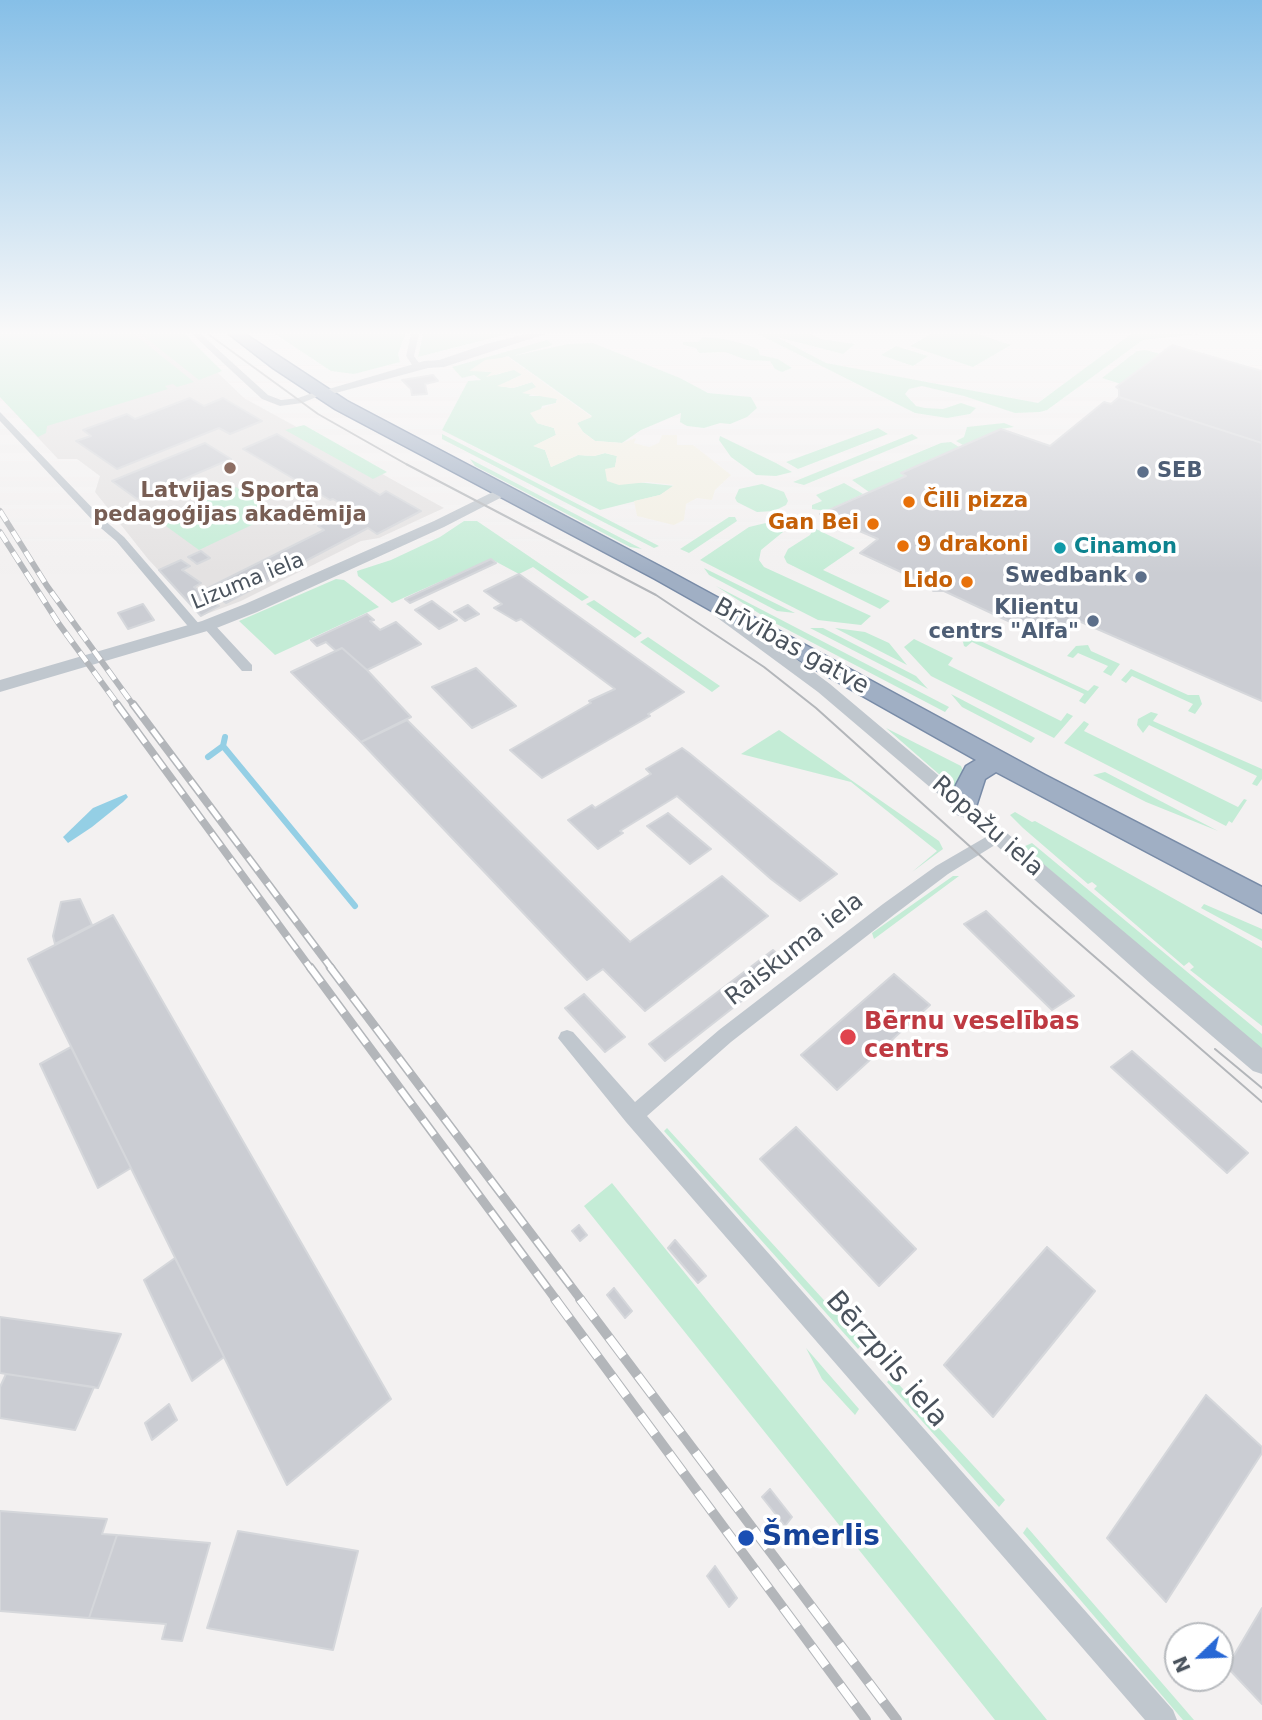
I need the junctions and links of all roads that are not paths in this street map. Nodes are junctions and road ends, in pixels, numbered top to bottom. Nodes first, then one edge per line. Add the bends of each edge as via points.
1 (360, 414) edge
2 (0, 415) edge
3 (503, 491) junction
4 (704, 599) junction
5 (202, 626) junction
6 (247, 668) dead end
7 (0, 686) edge
8 (995, 760) junction
9 (965, 806) junction
10 (998, 836) junction
11 (1262, 901) edge
12 (567, 1038) dead end
13 (1262, 1063) edge
14 (633, 1116) junction
15 (1163, 1720) edge

1 - 3 highway, Brīvības gatve
2 - 5 street
3 - 4 highway, Brīvības gatve
3 - 5 street, Lizuma iela via 377,552
4 - 8 highway, Brīvības gatve
4 - 9 street, Ropažu iela via 824,688
5 - 6 street
5 - 7 street, Lizuma iela
8 - 9 highway via 975,773
8 - 11 highway, Brīvības gatve
9 - 10 street, Ropažu iela
10 - 13 street, Ropažu iela
10 - 14 street, Raiskuma iela via 889,909 725,1036
12 - 14 street, Bērzpils iela
14 - 15 street, Bērzpils iela

